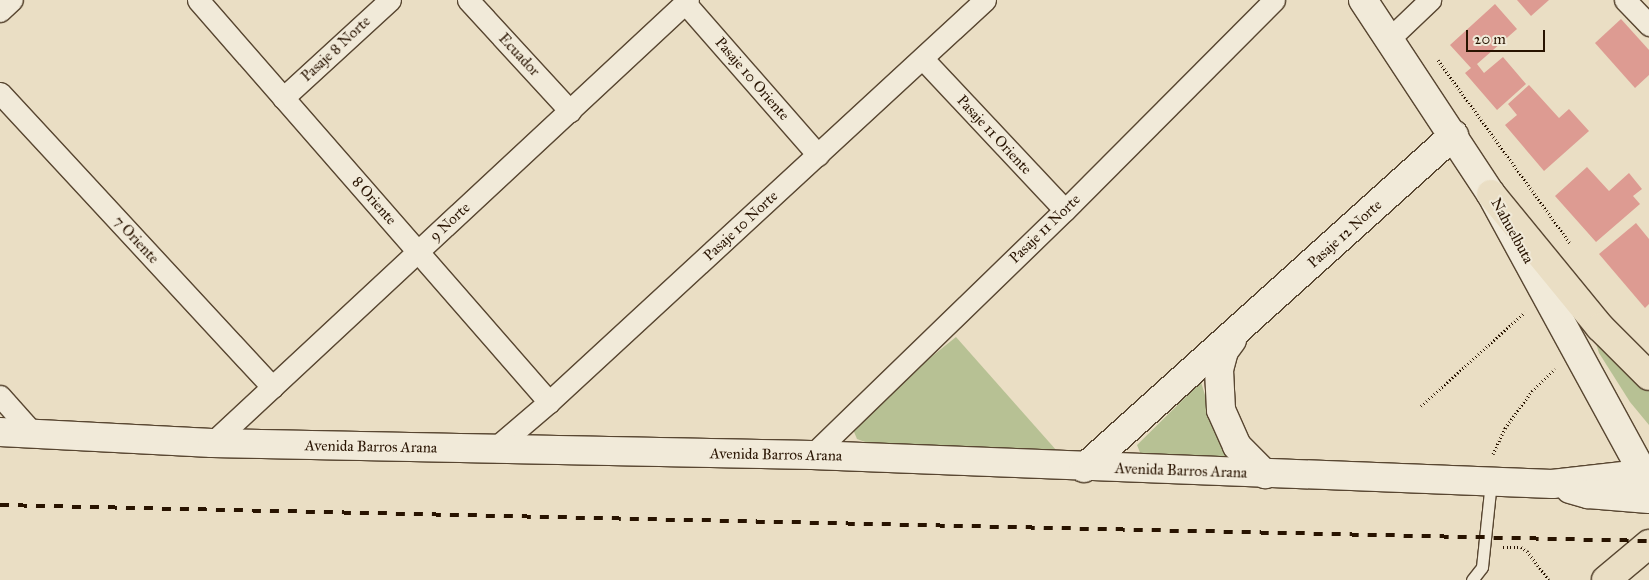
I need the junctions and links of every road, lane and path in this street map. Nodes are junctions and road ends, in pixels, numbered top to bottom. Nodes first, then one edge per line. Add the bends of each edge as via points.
1 (12, 0) edge
2 (198, 0) edge
3 (390, 0) edge
4 (468, 0) edge
5 (985, 0) edge
6 (1274, 0) edge
7 (1363, 0) edge
8 (1430, 0) edge
9 (1625, 0) edge
10 (687, 2) edge
11 (0, 10) edge
12 (1649, 25) edge
13 (1389, 39) junction
14 (923, 59) junction
15 (0, 93) edge
16 (283, 98) junction
17 (570, 111) junction
18 (1454, 135) junction
19 (818, 155) junction
20 (1492, 194) junction
21 (1065, 210) junction
22 (418, 252) junction
23 (1546, 293) junction
24 (1236, 333) junction
25 (1649, 376) edge
26 (272, 387) junction
27 (0, 396) edge
28 (549, 402) junction
29 (1421, 406) dead end
30 (0, 432) edge
31 (34, 433) junction
32 (212, 443) junction
33 (494, 449) junction
34 (812, 455) junction
35 (1084, 468) junction
36 (1265, 474) junction
37 (1491, 482) junction
38 (1647, 482) edge
39 (1649, 544) edge
40 (1485, 547) junction
41 (1472, 580) edge
42 (1549, 580) edge
43 (1606, 580) edge

1 - 11 street
2 - 16 street, 8 Oriente
3 - 16 street, Pasaje 8 Norte
4 - 17 street, Ecuador
5 - 14 street, Pasaje 10 Norte
6 - 21 street, Pasaje 11 Norte
7 - 13 main road, Nahuelbuta
8 - 13 street
9 - 12 street
10 - 17 street, 9 Norte
10 - 19 street, Pasaje 10 Oriente
13 - 18 main road, Nahuelbuta
14 - 19 street, Pasaje 10 Norte
14 - 21 street, Pasaje 11 Oriente
15 - 26 street, 7 Oriente
16 - 22 street, 8 Oriente
17 - 22 street, 9 Norte
18 - 20 main road, Nahuelbuta
18 - 24 main road, Pasaje 12 Norte
19 - 28 street, Pasaje 10 Norte
20 - 23 main road, Nahuelbuta
20 - 25 main road via 1600,327
21 - 34 street, Pasaje 11 Norte
22 - 26 street, 9 Norte
22 - 28 street, 8 Oriente
23 - 29 path
23 - 38 main road, Nahuelbuta
24 - 35 main road, Pasaje 12 Norte
24 - 36 main road, Pasaje 12 Norte via 1224,351 1219,370 1221,410 1237,446
26 - 32 street, 9 Norte
27 - 31 street
28 - 33 street, Pasaje 10 Norte
30 - 31 main road, Avenida Barros Arana
31 - 32 main road, Avenida Barros Arana
32 - 33 main road, Avenida Barros Arana
33 - 34 main road, Avenida Barros Arana
34 - 35 main road, Avenida Barros Arana
35 - 36 main road, Avenida Barros Arana
36 - 37 main road, Avenida Barros Arana
37 - 38 main road, Avenida Barros Arana
37 - 40 lane
39 - 43 main road
40 - 41 lane via 1482,567
40 - 42 path via 1521,547

